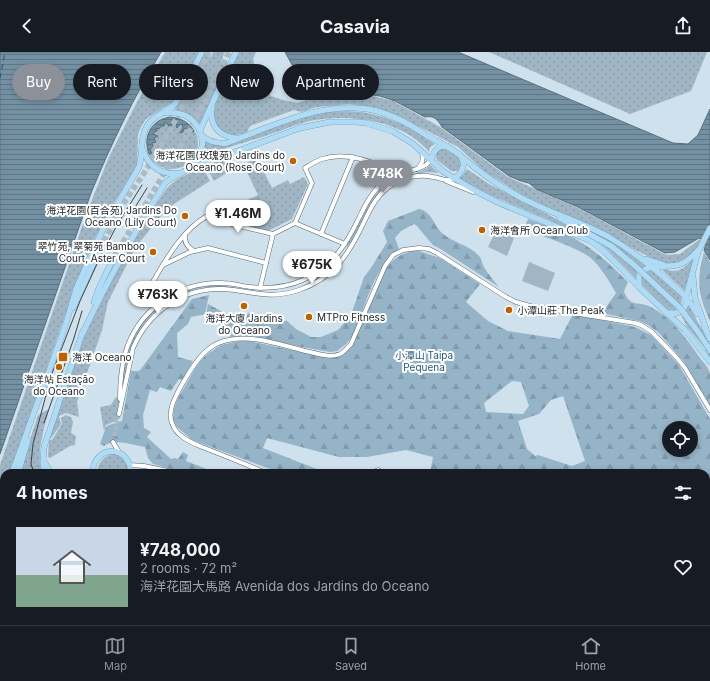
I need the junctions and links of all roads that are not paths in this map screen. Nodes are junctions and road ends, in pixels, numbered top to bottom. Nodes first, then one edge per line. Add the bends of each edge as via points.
1 (202, 52) edge
2 (236, 52) edge
3 (230, 64) edge
4 (216, 95) edge
5 (216, 96) edge
6 (158, 116) junction
7 (200, 132) junction
8 (243, 137) junction
9 (142, 147) junction
10 (448, 147) junction
11 (421, 150) junction
12 (460, 155) junction
13 (353, 157) junction
14 (431, 160) junction
15 (386, 168) dead end
16 (188, 169) junction
17 (413, 170) junction
18 (462, 171) junction
19 (181, 172) junction
20 (444, 172) junction
21 (454, 179) junction
22 (444, 180) junction
23 (497, 202) junction
24 (535, 204) junction
25 (295, 223) junction
26 (710, 228) edge
27 (186, 234) junction
28 (273, 234) junction
29 (321, 234) junction
30 (345, 244) junction
31 (702, 245) junction
32 (100, 249) tunnel mouth
33 (194, 251) junction
34 (640, 256) junction
35 (114, 257) tunnel mouth
36 (344, 258) junction
37 (266, 263) junction
38 (163, 265) junction
39 (672, 266) junction
40 (654, 268) junction
41 (693, 271) junction
42 (639, 287) junction
43 (143, 288) dead end
44 (260, 288) junction
45 (271, 295) junction
46 (686, 299) junction
47 (666, 312) junction
48 (65, 327) junction
49 (706, 329) junction
50 (83, 333) junction
51 (710, 339) edge
52 (710, 350) edge
53 (710, 362) edge
54 (42, 392) junction
55 (710, 410) edge
56 (44, 447) junction
57 (106, 452) junction
58 (120, 454) junction
59 (130, 465) junction
60 (13, 469) edge
61 (19, 469) edge
62 (44, 469) edge
63 (49, 469) edge
64 (93, 469) edge
65 (130, 469) edge
66 (159, 469) edge
67 (256, 469) edge
68 (0, 519) edge
69 (0, 534) edge

1 - 6 main road via 175,104
2 - 3 main road
4 - 7 main road
5 - 8 main road via 211,114 215,129 228,138
6 - 7 main road via 167,113 182,114 194,122
6 - 9 main road via 144,131
7 - 8 main road via 210,141 221,143
7 - 16 main road via 201,153
8 - 10 main road via 312,112 360,108 376,110 398,118
9 - 19 main road via 147,159 156,169 168,173
9 - 48 main road via 139,167 104,228 81,277
10 - 12 main road
10 - 14 main road via 437,148
11 - 14 main road
11 - 16 main road via 403,137 382,127 366,123 330,122 300,128
11 - 17 street via 422,162 419,168
12 - 18 main road via 464,162
12 - 24 main road via 486,177
13 - 15 street
13 - 25 street via 331,157 305,168 312,183
13 - 29 street
14 - 17 street via 423,167
14 - 20 main road
16 - 19 main road
17 - 30 street via 392,177 376,190
18 - 20 main road via 452,174
18 - 21 main road
19 - 50 main road via 166,184 134,234 102,291
20 - 21 main road
21 - 22 street
21 - 23 main road
22 - 23 street
22 - 36 street via 413,176 400,180 388,188 375,201
23 - 42 main road via 590,242 605,252
24 - 34 main road via 580,222
24 - 52 main road, bridge via 611,246 639,269 680,308
25 - 28 street
25 - 29 street
26 - 31 main road
27 - 28 street via 206,217 223,208 232,224
27 - 33 street via 187,245
27 - 38 street
28 - 37 street
29 - 30 street
30 - 36 street via 347,252
30 - 44 street via 330,262 311,276 288,285
31 - 39 main road via 686,262
31 - 41 main road
32 - 48 main road
33 - 37 street via 208,248
33 - 38 street
34 - 39 main road
34 - 40 main road
35 - 50 main road via 99,288
36 - 45 street via 328,275 314,283 292,292
37 - 44 street
38 - 43 street via 149,288
39 - 40 main road
40 - 42 main road via 640,273
40 - 46 main road
41 - 46 main road
41 - 49 main road via 695,298
42 - 47 main road
44 - 45 street
44 - 45 street via 224,283 199,285 176,293 155,306 139,324 127,346 122,369 119,414 133,348 144,328 166,306 186,295 208,290 224,289
46 - 47 main road via 682,311 675,314
46 - 49 main road
47 - 53 main road via 688,333
48 - 54 main road
49 - 51 main road
50 - 56 main road
54 - 60 main road
54 - 61 main road
55 - 67 street via 685,368 641,325 516,302 437,253 423,248 412,248 393,256 385,266 351,344 339,354 326,355 254,339 237,338 213,346 196,362 173,402 170,412 174,428 195,444
56 - 62 main road
56 - 63 main road via 45,462
57 - 58 main road
57 - 58 street via 113,442
57 - 64 main road via 96,461
58 - 59 main road
59 - 65 main road
59 - 66 street
68 - 69 main road

